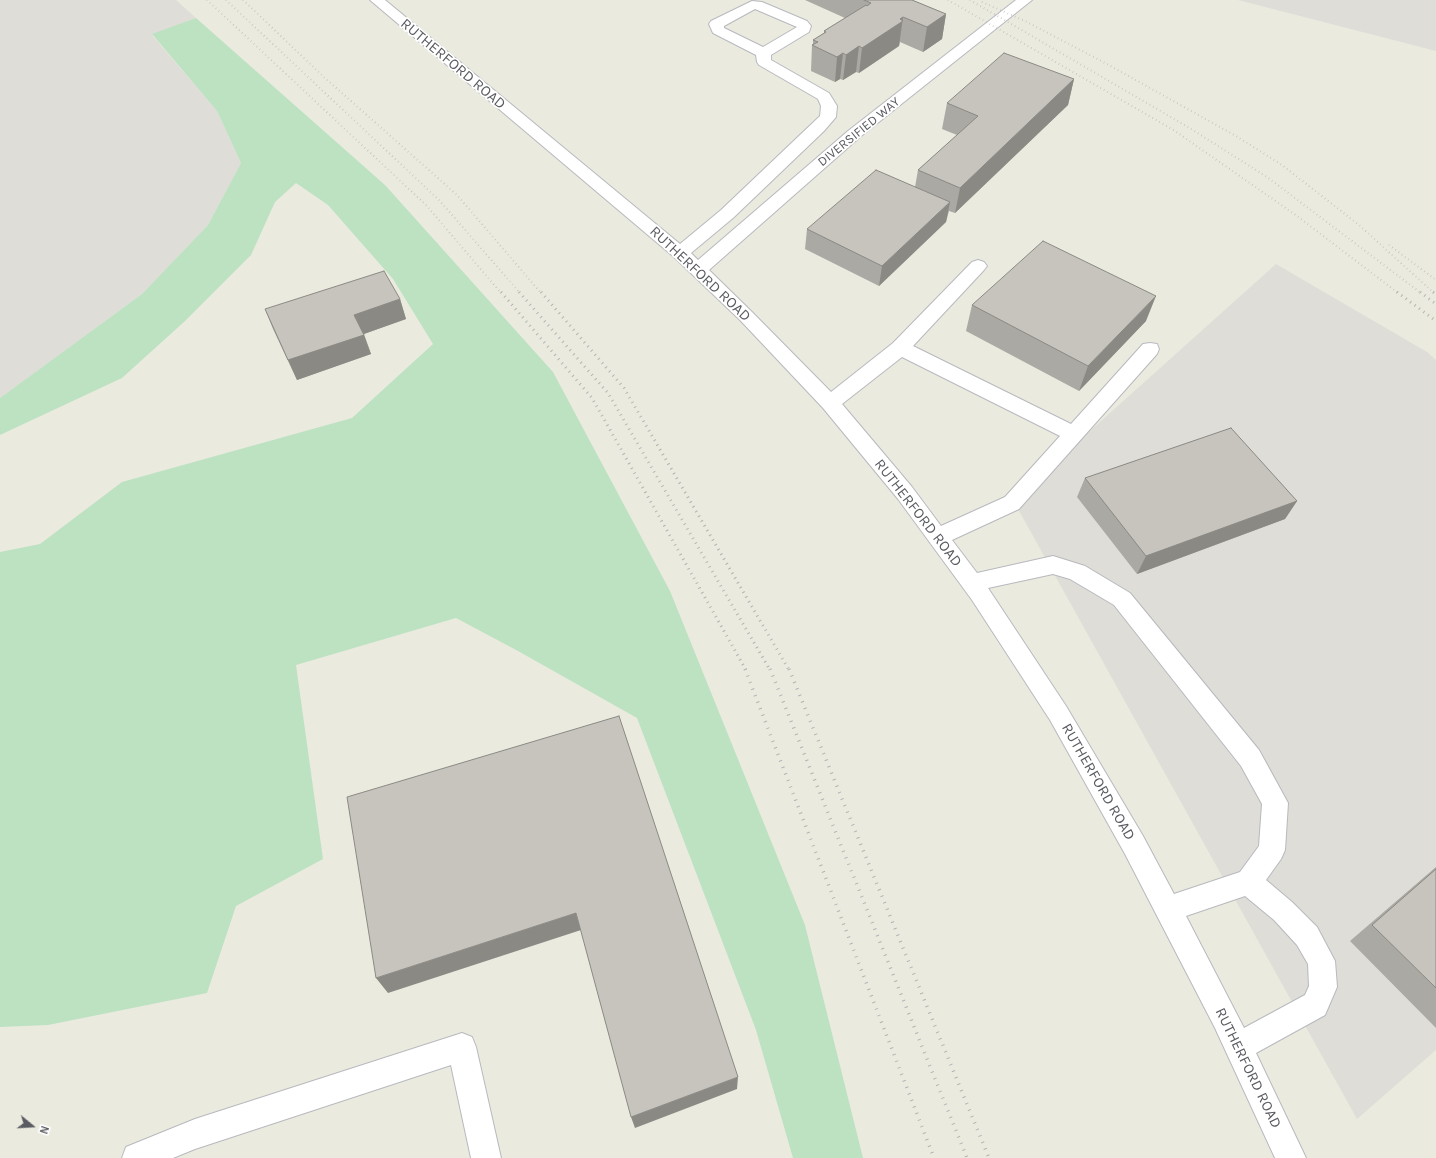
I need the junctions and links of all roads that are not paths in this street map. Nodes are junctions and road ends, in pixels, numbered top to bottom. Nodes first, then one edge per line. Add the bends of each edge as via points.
1 (377, 0) edge
2 (1025, 0) edge
3 (763, 53) junction
4 (680, 253) junction
5 (978, 266) dead end
6 (698, 270) junction
7 (900, 348) junction
8 (1150, 349) dead end
9 (830, 403) junction
10 (1074, 434) junction
11 (937, 536) junction
12 (971, 583) junction
13 (1249, 882) junction
14 (1168, 909) junction
15 (1238, 1047) junction
16 (137, 1158) edge
17 (486, 1158) edge
18 (1291, 1158) edge

1 - 4 street, RUTHERFORD ROAD
2 - 6 street, DIVERSIFIED WAY via 854,134
3 - 3 street via 804,29 804,26 757,5 748,6 716,24 718,30
3 - 4 street via 764,62 824,96 830,106 828,117 727,214
4 - 6 street, RUTHERFORD ROAD
5 - 7 street
6 - 9 street, RUTHERFORD ROAD
7 - 9 street
7 - 10 street
8 - 10 street
9 - 11 street, RUTHERFORD ROAD via 905,493
10 - 11 street via 1012,503
11 - 12 street, RUTHERFORD ROAD
12 - 13 street via 1053,565 1076,572 1122,599 1250,758 1275,803 1272,850
12 - 14 street, RUTHERFORD ROAD via 1058,713
13 - 14 street
13 - 15 street via 1307,936 1321,961 1323,987 1315,1005
14 - 15 street, RUTHERFORD ROAD
15 - 18 street, RUTHERFORD ROAD
16 - 17 street via 195,1134 462,1047

